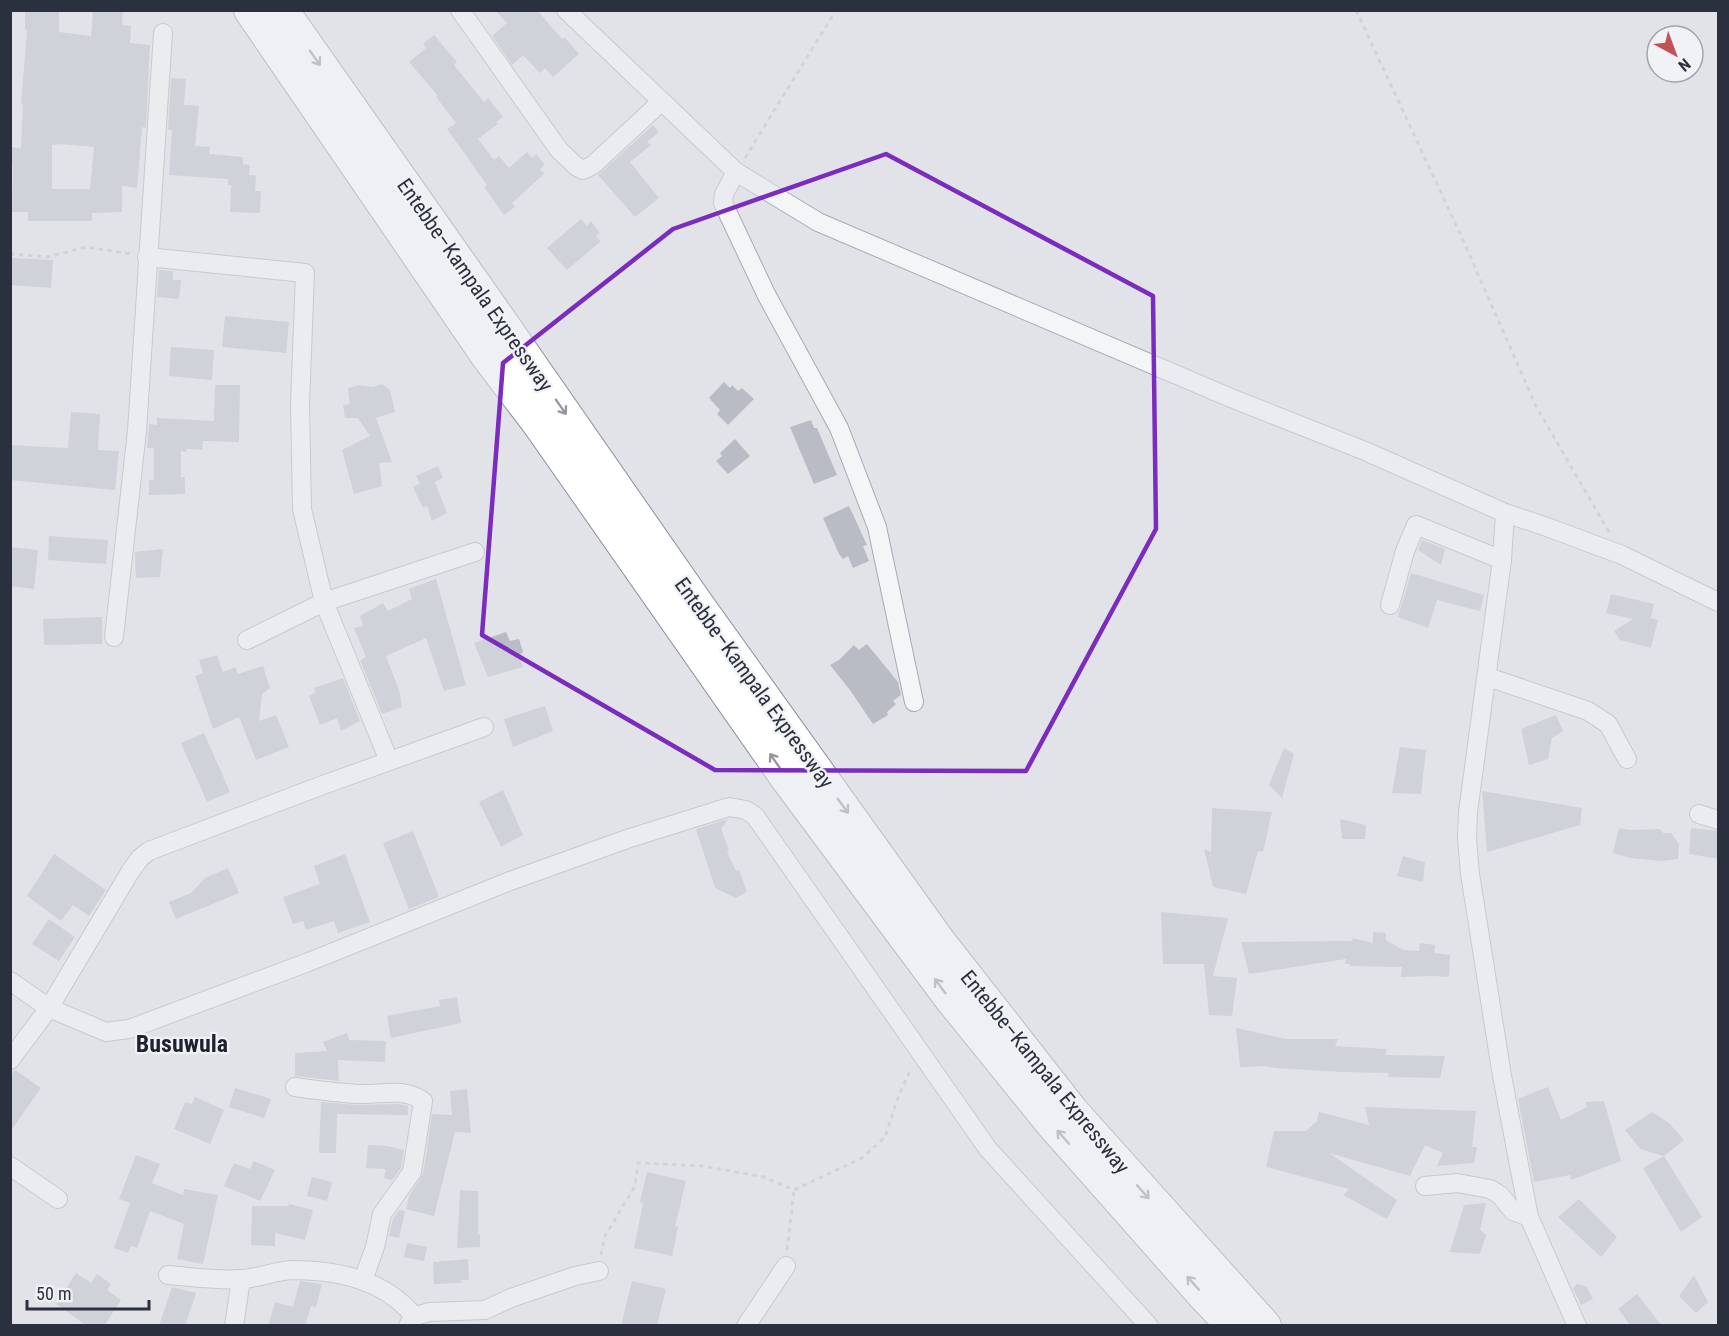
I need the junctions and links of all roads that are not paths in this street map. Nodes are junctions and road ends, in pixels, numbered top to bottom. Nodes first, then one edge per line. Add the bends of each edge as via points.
1 (250, 10) edge
2 (282, 10) edge
3 (460, 10) edge
4 (567, 10) edge
5 (163, 33) dead end
6 (661, 102) junction
7 (736, 172) junction
8 (147, 257) junction
9 (1506, 513) junction
10 (475, 552) dead end
11 (1502, 560) junction
12 (324, 602) junction
13 (1719, 602) edge
14 (1390, 604) dead end
15 (114, 637) dead end
16 (248, 640) dead end
17 (1488, 677) junction
18 (914, 702) dead end
19 (484, 727) dead end
20 (1627, 759) dead end
21 (389, 761) junction
22 (1699, 814) dead end
23 (1719, 820) edge
24 (10, 981) edge
25 (49, 1008) junction
26 (10, 1060) edge
27 (296, 1088) dead end
28 (10, 1166) edge
29 (1425, 1186) dead end
30 (58, 1199) dead end
31 (1529, 1217) junction
32 (786, 1266) road end
33 (599, 1271) road end
34 (168, 1275) dead end
35 (241, 1280) junction
36 (363, 1280) junction
37 (410, 1321) edge
38 (234, 1326) edge
39 (746, 1326) edge
40 (1149, 1326) edge
41 (1233, 1326) edge
42 (1265, 1326) edge
43 (1577, 1326) edge

41 -> 1 highway, Entebbe–Kampala Expressway via 1052,1124 950,998 787,779 545,432 487,356
2 -> 42 highway, Entebbe–Kampala Expressway via 698,605 939,941 1073,1112
3 - 6 street via 559,150 583,170
4 - 6 street
5 - 8 street
6 - 7 street
7 - 9 street via 818,222
7 - 18 street via 723,203 843,439 877,527
8 - 12 street via 305,273 300,404 302,509
8 - 15 street via 136,431
9 - 11 street
9 - 13 street via 1622,555
10 - 12 street
11 - 14 street via 1416,525
11 - 17 street
12 - 16 street
12 - 21 street
17 - 20 street via 1588,711 1608,724
17 - 31 street via 1467,838 1502,1076
19 - 21 street
21 - 25 street via 149,851 130,872
22 - 23 street
24 - 25 street
25 - 26 street
25 - 40 street via 106,1032 129,1029 627,839 729,807 746,810 755,816 988,1149
27 - 36 street via 360,1094 396,1092 413,1094 423,1101 412,1172 382,1214
28 - 30 street
29 - 31 street via 1457,1183 1490,1189 1513,1211
31 - 43 street
32 - 39 street
33 - 37 street via 575,1276 485,1310 429,1312
34 - 35 street
35 - 36 street via 291,1270
35 - 38 street
36 - 37 street via 404,1304 413,1315

